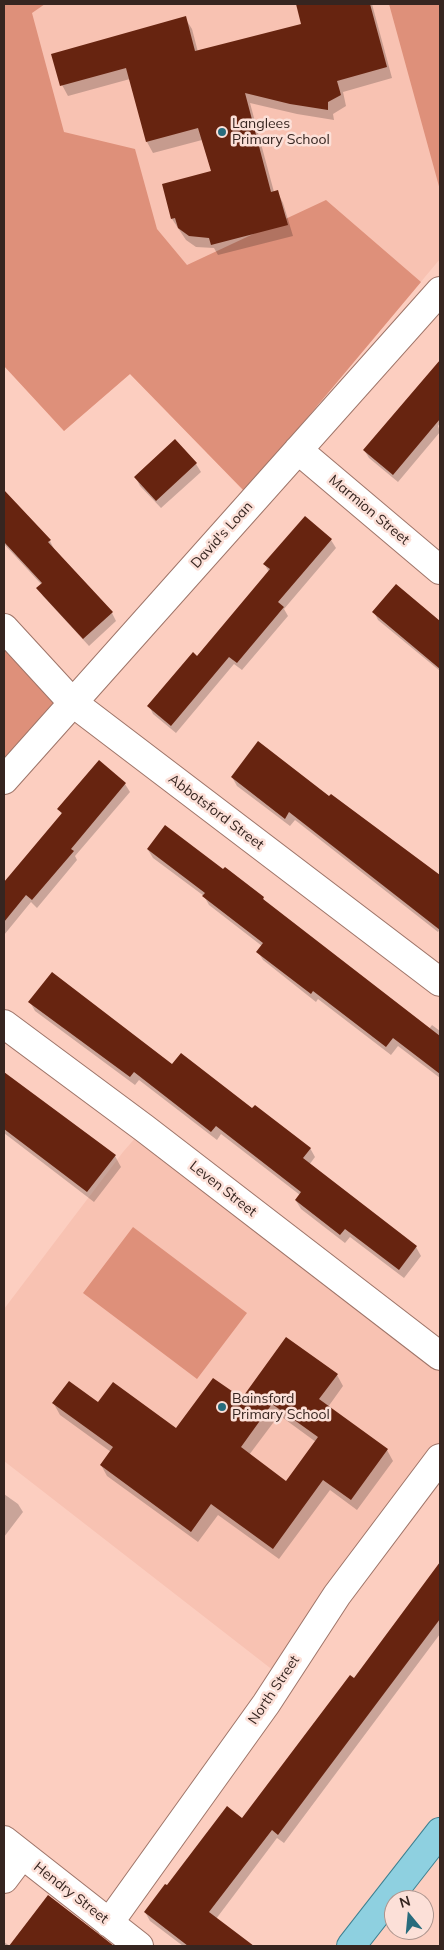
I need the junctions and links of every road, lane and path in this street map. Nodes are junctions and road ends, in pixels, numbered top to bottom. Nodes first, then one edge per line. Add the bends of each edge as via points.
1 (440, 291) edge
2 (298, 450) junction
3 (440, 570) edge
4 (4, 628) edge
5 (72, 702) junction
6 (4, 780) edge
7 (440, 982) edge
8 (4, 1024) edge
9 (440, 1356) edge
10 (440, 1458) edge
11 (440, 1832) edge
12 (13, 1848) edge
13 (4, 1879) edge
14 (109, 1923) junction
15 (140, 1946) edge
16 (351, 1946) edge

1 - 2 street, David's Loan
2 - 3 street, Marmion Street
2 - 5 street, David's Loan
4 - 5 street, Abbotsford Street
5 - 6 street, David's Loan
5 - 7 street, Abbotsford Street
8 - 9 street, Leven Street
10 - 14 street, North Street via 337,1595 266,1704
11 - 16 main road
12 - 13 street
12 - 14 street, Hendry Street
14 - 15 street, Hendry Street

